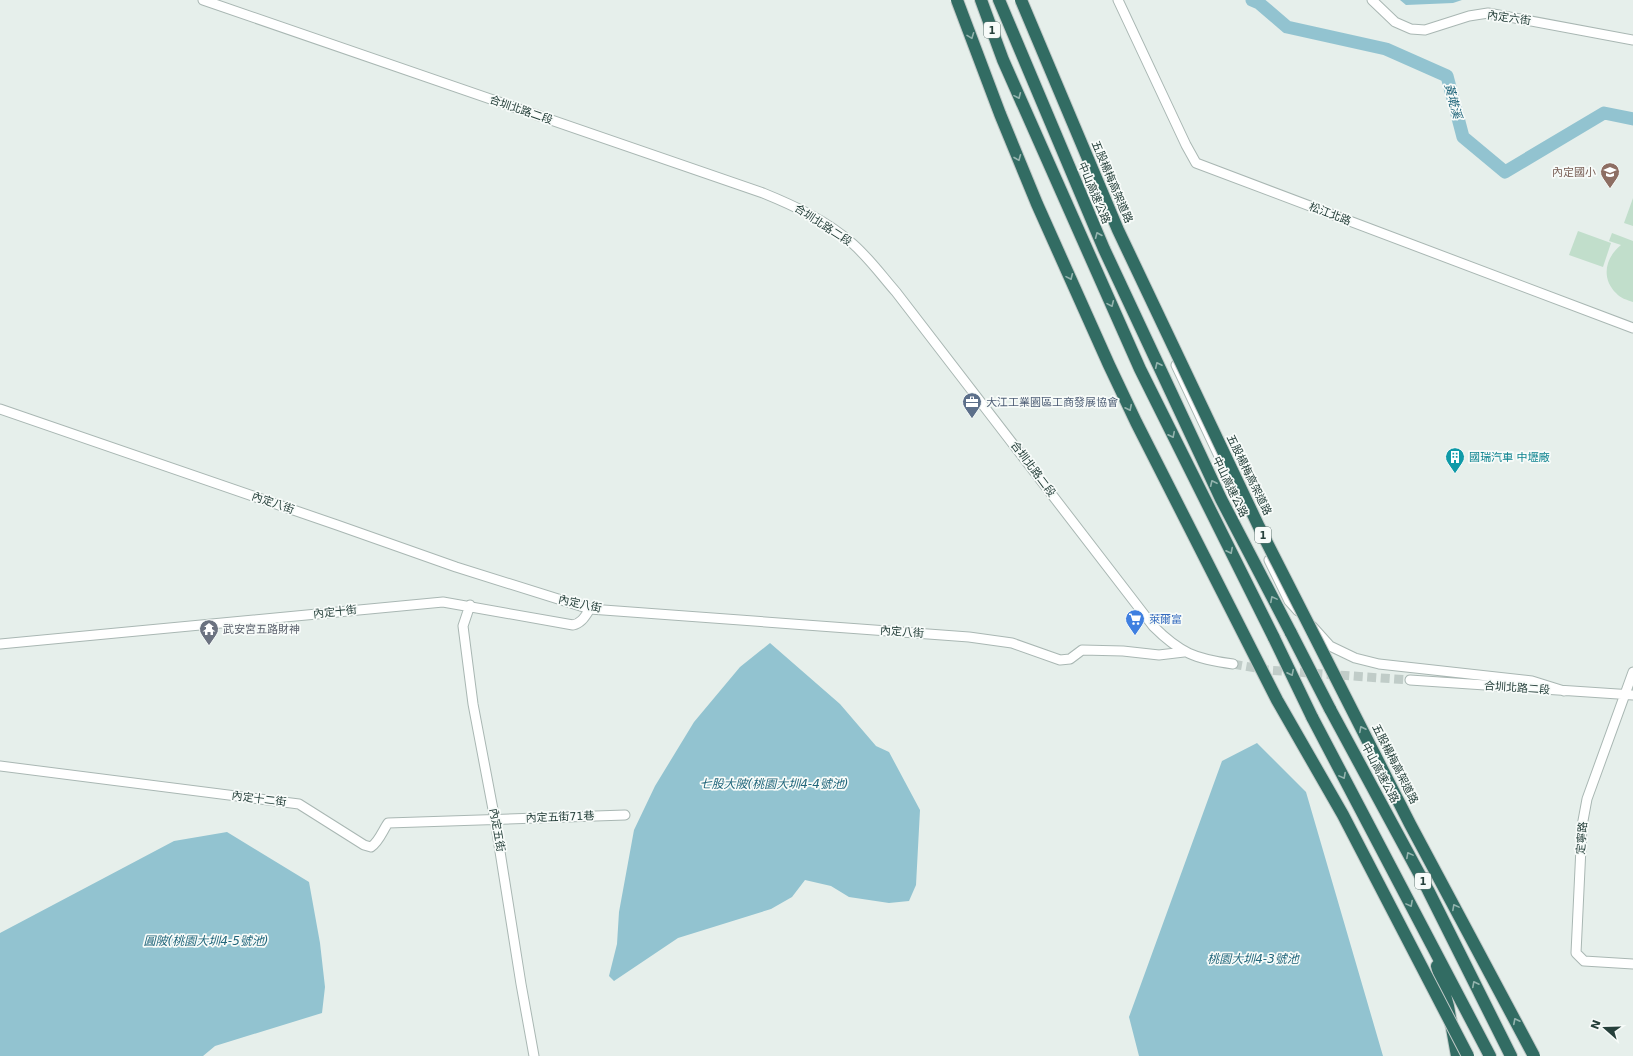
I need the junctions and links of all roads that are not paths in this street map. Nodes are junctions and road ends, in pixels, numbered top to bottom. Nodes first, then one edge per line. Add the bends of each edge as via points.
1 (203, 0) edge
2 (957, 0) edge
3 (972, 0) edge
4 (980, 0) edge
5 (999, 0) edge
6 (1021, 0) edge
7 (1118, 0) edge
8 (1372, 0) edge
9 (1633, 40) edge
10 (1003, 60) junction
11 (1633, 328) edge
12 (0, 409) edge
13 (470, 605) junction
14 (590, 609) junction
15 (0, 644) edge
16 (1184, 652) junction
17 (1233, 664) tunnel mouth
18 (1633, 672) edge
19 (1476, 675) junction
20 (1410, 680) tunnel mouth
21 (1496, 686) junction
22 (1564, 691) junction
23 (1629, 695) edge
24 (0, 766) edge
25 (625, 815) dead end
26 (495, 820) junction
27 (1431, 944) junction
28 (1633, 964) edge
29 (534, 1056) edge
30 (1457, 1056) edge
31 (1468, 1056) edge
32 (1490, 1056) edge
33 (1511, 1056) edge
34 (1534, 1056) edge

1 - 16 street, 合圳北路二段 via 763,193 802,209 853,244 896,292 1153,626
2 -> 31 highway, 1, bridge via 1037,204 1136,422 1277,700 1343,815
3 - 10 highway
4 - 10 highway, 1
33 -> 5 highway, 中山高速公路 / 1, bridge via 1428,890 1221,499 1107,256
6 - 19 street via 1033,42 1183,381 1289,601 1330,646 1355,658 1379,664
34 -> 6 highway, 五股楊梅高架道路 / 1, bridge via 1410,824 1256,520 1118,230
7 - 11 street, 松江北路 via 1196,163
8 - 9 street, 內定六街 via 1395,22 1411,29 1425,30 1468,16 1488,14
10 -> 27 highway, 1, bridge via 1140,369 1312,717
12 - 14 street, 內定八街 via 456,567
13 - 14 street, 內定十街 via 573,625 579,624
13 - 15 street, 內定十街 via 443,602
13 - 26 street, 內定五街 via 462,626 473,704
14 - 16 street, 內定八街 via 969,637 1012,643 1060,660 1070,659 1082,650 1123,651 1158,656
16 - 17 street, 合圳北路二段 via 1204,659
18 - 23 street, 定寧路
19 - 21 street via 1493,682
19 - 22 street via 1532,681
20 - 21 street, 合圳北路二段
21 - 22 street, 合圳北路二段
22 - 23 street, 合圳北路二段
23 - 28 street, 定寧路 via 1587,799 1582,826 1576,953 1584,961
24 - 26 street, 內定十二街 via 299,804 364,845 371,846 376,844 388,823
25 - 26 street, 內定五街71巷
26 - 29 street, 內定五街
27 - 30 highway via 1448,1006
27 - 32 highway, 1

